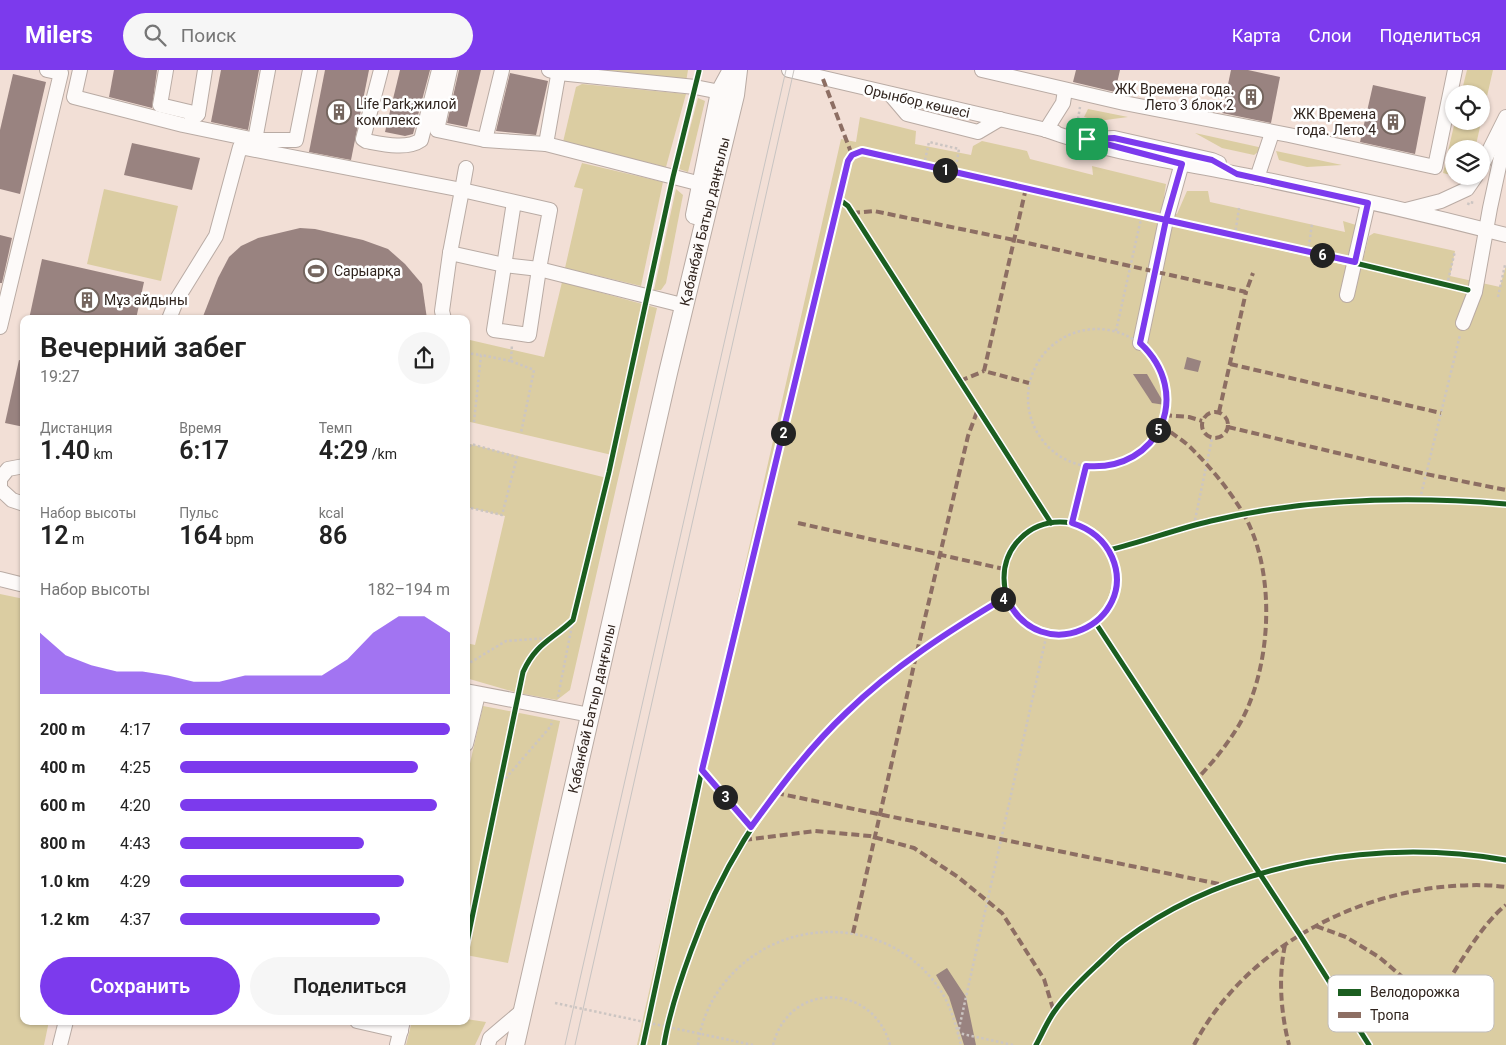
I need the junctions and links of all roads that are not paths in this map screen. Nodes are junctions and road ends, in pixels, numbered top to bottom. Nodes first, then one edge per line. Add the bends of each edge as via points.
1 (47, 70) edge
2 (80, 70) edge
3 (166, 70) edge
4 (205, 70) edge
5 (268, 70) edge
6 (310, 70) edge
7 (381, 70) edge
8 (440, 70) edge
9 (450, 70) edge
10 (502, 70) edge
11 (732, 70) edge
12 (738, 70) edge
13 (789, 70) edge
14 (982, 70) edge
15 (1455, 70) edge
16 (556, 71) edge
17 (1065, 90) junction
18 (720, 92) junction
19 (198, 114) junction
20 (1506, 117) edge
21 (183, 124) junction
22 (1046, 130) junction
23 (1272, 133) junction
24 (1506, 134) edge
25 (1087, 139) junction
26 (255, 140) junction
27 (485, 140) junction
28 (546, 144) junction
29 (1490, 149) edge
30 (1182, 164) junction
31 (466, 168) dead end
32 (1237, 174) junction
33 (1257, 178) junction
34 (701, 184) junction
35 (1470, 185) edge
36 (462, 190) junction
37 (514, 202) junction
38 (1368, 203) junction
39 (1403, 211) junction
40 (1486, 230) junction
41 (1506, 235) edge
42 (450, 253) junction
43 (504, 265) junction
44 (539, 269) junction
45 (1347, 295) dead end
46 (3, 304) edge
47 (678, 304) junction
48 (171, 315) edge
49 (443, 315) edge
50 (1463, 323) road end
51 (0, 327) edge
52 (1140, 343) road end
53 (668, 373) junction
54 (20, 467) edge
55 (20, 503) edge
56 (0, 579) edge
57 (20, 584) edge
58 (472, 692) edge
59 (470, 709) edge
60 (590, 715) junction
61 (522, 1011) junction
62 (65, 1025) edge
63 (373, 1025) edge
64 (400, 1032) edge
65 (60, 1045) edge
66 (488, 1045) edge
67 (515, 1045) edge

1 - 46 street via 61,73
2 - 21 street via 74,97
3 - 19 street via 160,105
4 - 19 street
5 - 26 street
6 - 26 street via 296,140
7 - 8 street via 363,139 400,145 421,140
9 - 27 street via 437,130
10 - 27 street
11 - 18 main road, Қабанбай Батыр даңғылы
12 - 53 main road, Қабанбай Батыр даңғылы via 735,95
13 - 22 street, Орынбор көшесі
14 - 17 street
15 - 23 street via 1435,167
16 - 18 street
16 - 28 street
17 - 22 street via 1063,103
17 - 23 street
18 - 34 main road, Қабанбай Батыр даңғылы
19 - 21 street
20 - 29 street
21 - 26 street
22 - 25 street, Орынбор көшесі
22 - 30 street, Орынбор көшесі via 1074,140
23 - 33 street
24 - 40 street
25 - 30 street, Орынбор көшесі
25 - 32 street via 1114,138 1212,160
27 - 28 street
28 - 34 street
30 - 32 street, Орынбор көшесі
30 - 52 street via 1166,220
31 - 36 street
32 - 33 street, Орынбор көшесі
33 - 38 street, Орынбор көшесі
34 - 47 main road, Қабанбай Батыр даңғылы
35 - 39 street via 1441,200
36 - 37 street
36 - 42 street
36 - 48 street via 240,147 216,236 177,298
37 - 43 street
37 - 44 street via 550,210
38 - 39 street, Орынбор көшесі
38 - 45 street
39 - 40 street, Орынбор көшесі
40 - 41 street, Орынбор көшесі
40 - 50 street via 1475,292
42 - 43 street
42 - 49 street
43 - 44 street
43 - 44 street via 494,330 513,333 529,334
44 - 47 street
46 - 51 street
47 - 53 main road, Қабанбай Батыр даңғылы
53 - 60 main road, Қабанбай Батыр даңғылы
54 - 55 street via 8,469 0,479 0,489
56 - 57 street
58 - 59 street
58 - 60 street
60 - 61 main road, Қабанбай Батыр даңғылы
61 - 66 street via 490,1038
61 - 67 main road, Қабанбай Батыр даңғылы
62 - 65 street
63 - 64 street

